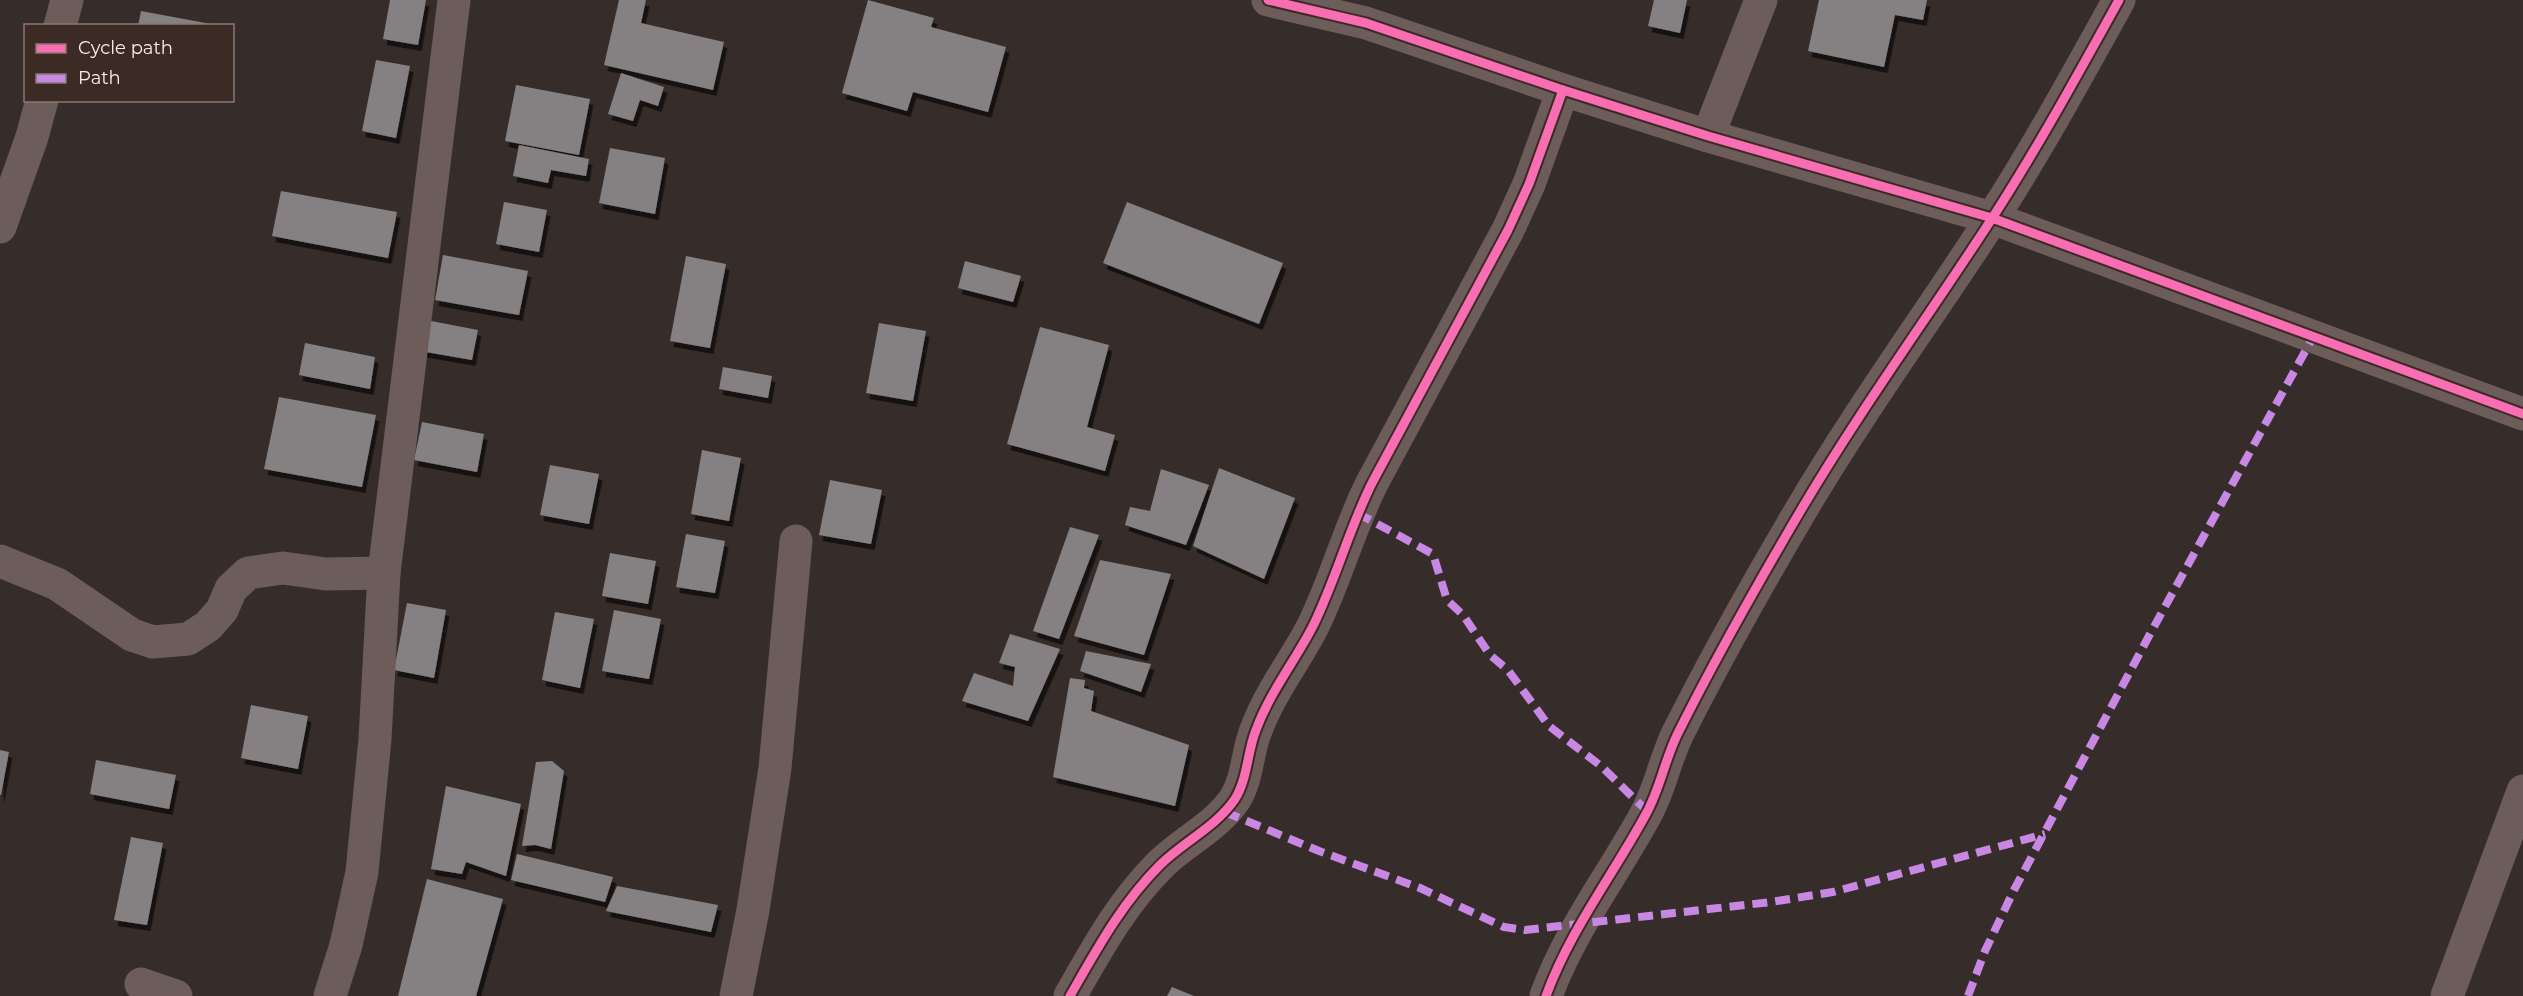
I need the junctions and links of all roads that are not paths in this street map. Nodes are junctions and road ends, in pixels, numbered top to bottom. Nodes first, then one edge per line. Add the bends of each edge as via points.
1 (67, 0) edge
2 (454, 0) edge
3 (1268, 0) edge
4 (1761, 0) edge
5 (2119, 0) edge
6 (1369, 11) edge
7 (61, 24) edge
8 (1563, 90) junction
9 (41, 102) edge
10 (1708, 136) junction
11 (1992, 218) junction
12 (0, 228) edge
13 (2523, 414) edge
14 (796, 541) dead end
15 (0, 561) edge
16 (384, 573) junction
17 (2523, 791) edge
18 (141, 984) dead end
19 (176, 996) edge
20 (330, 996) edge
21 (736, 996) edge
22 (1070, 996) edge
23 (1546, 996) edge
24 (2446, 996) edge

1 - 7 street
2 - 16 street
3 - 6 street
4 - 10 street
5 - 11 street
6 - 8 street
8 - 10 street
8 - 22 street via 1508,230 1367,493 1312,627 1255,731 1236,796 1226,812 1160,865 1117,914
9 - 12 street
10 - 11 street
11 - 13 street
11 - 23 street via 1836,450 1799,513 1718,656 1677,736 1648,812 1581,923
14 - 21 street via 775,768
15 - 16 street via 57,584 132,635 153,642 188,639 208,626 222,610 231,589 248,573 283,568 326,574
16 - 20 street via 375,739 362,872
17 - 24 street
18 - 19 street

